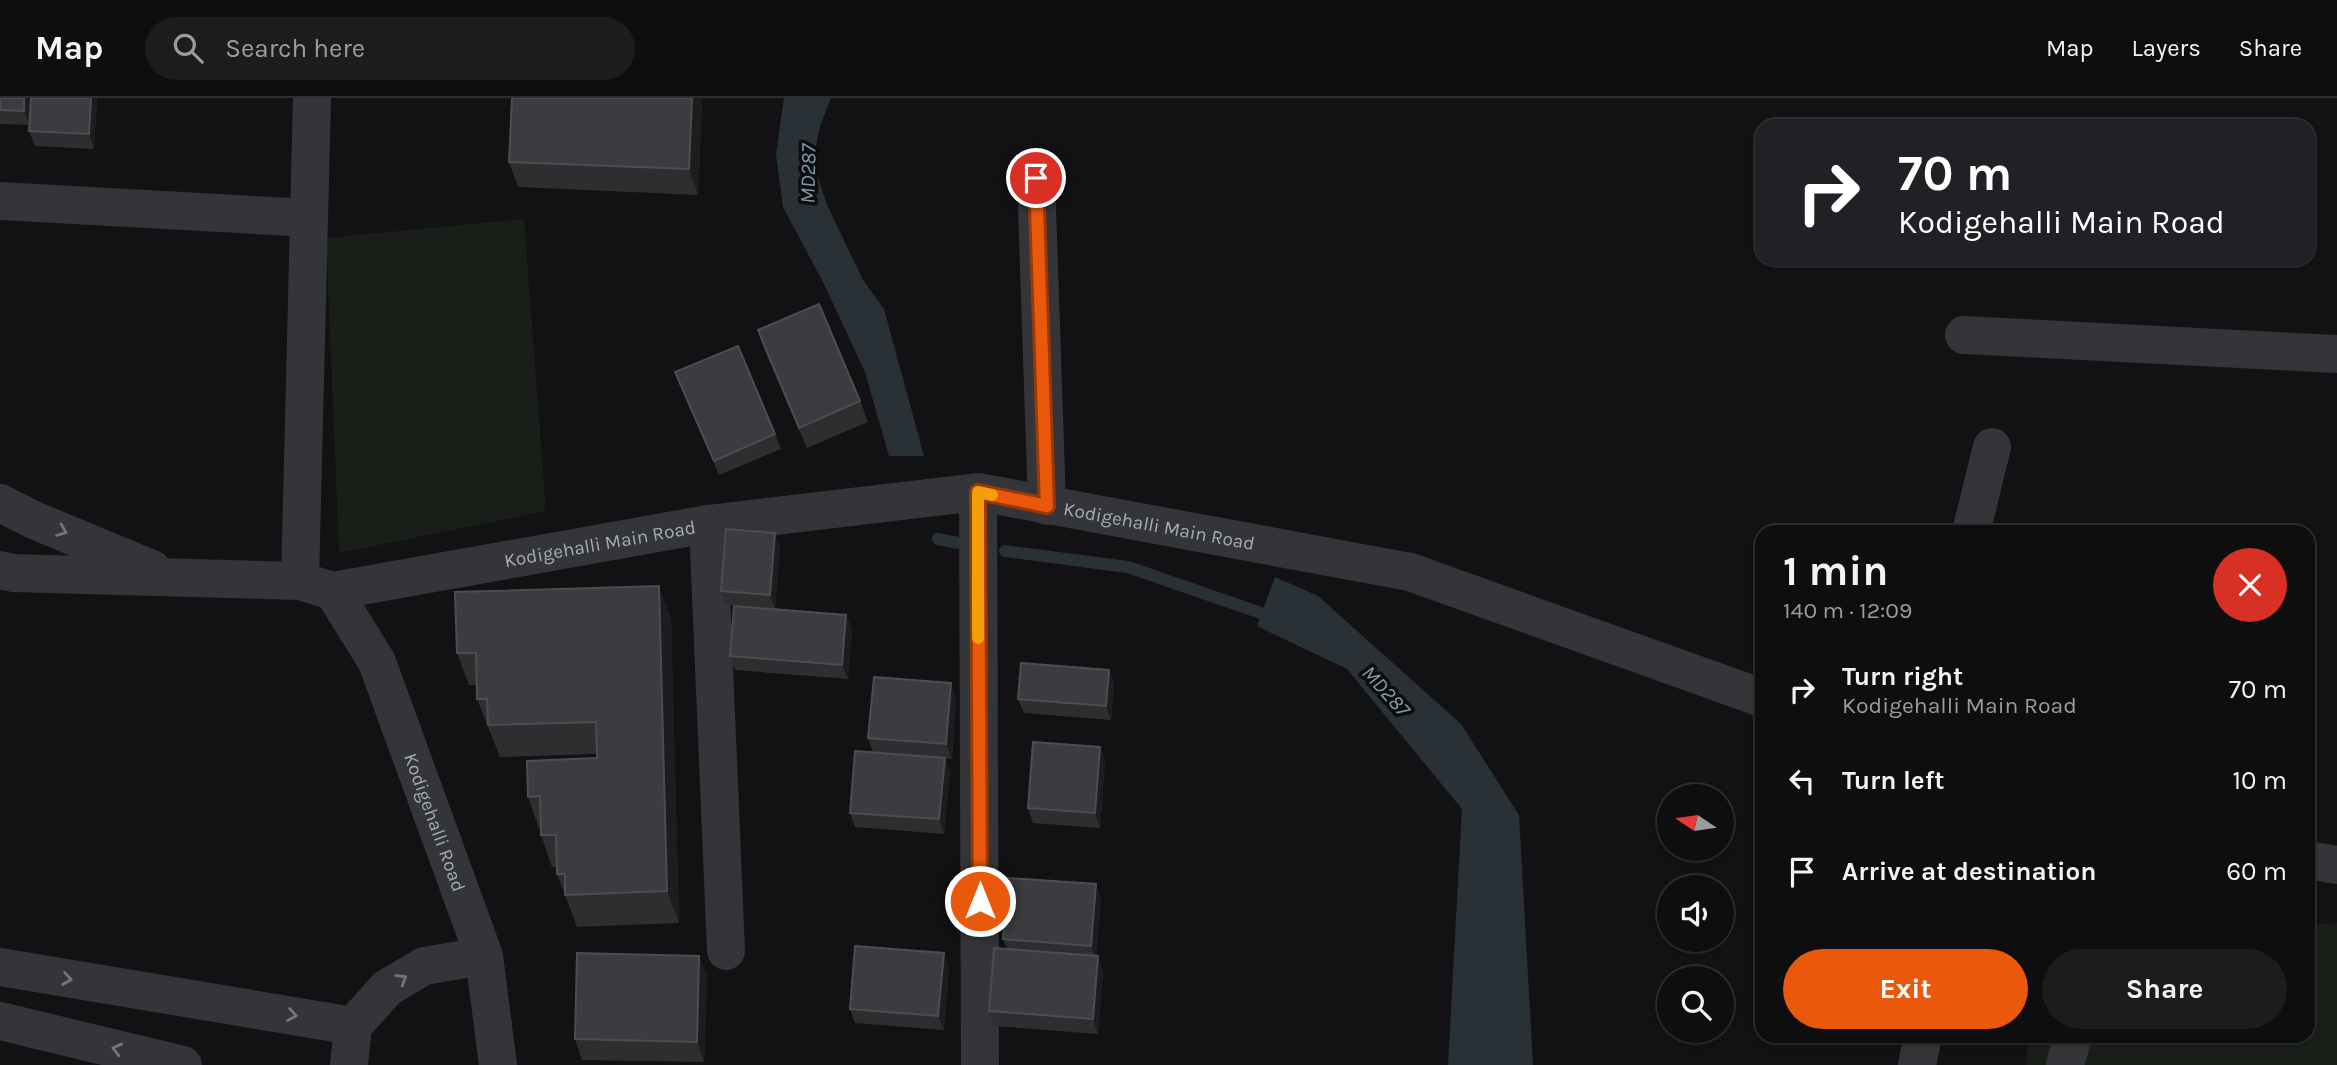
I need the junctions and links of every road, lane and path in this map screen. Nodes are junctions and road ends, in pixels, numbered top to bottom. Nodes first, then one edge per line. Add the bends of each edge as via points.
1 (312, 98) edge
2 (1036, 178) dead end
3 (0, 201) edge
4 (309, 218) junction
5 (1964, 335) dead end
6 (2337, 354) edge
7 (1992, 447) dead end
8 (978, 492) junction
9 (0, 503) edge
10 (1047, 506) junction
11 (708, 524) junction
12 (1973, 525) edge
13 (0, 570) edge
14 (174, 577) junction
15 (317, 586) junction
16 (1755, 695) edge
17 (2315, 861) edge
18 (2337, 865) edge
19 (726, 951) dead end
20 (484, 956) junction
21 (0, 967) edge
22 (0, 1021) edge
23 (353, 1026) junction
24 (1922, 1043) edge
25 (2071, 1043) edge
26 (54, 1050) edge
27 (183, 1065) edge
28 (349, 1065) edge
29 (498, 1065) edge
30 (980, 1065) edge
31 (1917, 1065) edge
32 (2065, 1065) edge

1 - 4 street
2 - 10 street
3 - 4 street
4 - 15 street
5 - 6 street
7 - 12 street
8 - 10 street, Kodigehalli Main Road
8 - 11 street, Kodigehalli Main Road
8 - 30 street
9 -> 14 street
10 - 16 street, Kodigehalli Main Road via 1410,572
11 - 15 street, Kodigehalli Main Road
11 - 19 street
13 - 14 street, Kodigehalli Main Road
14 - 15 street, Kodigehalli Main Road
15 - 20 street, Kodigehalli Road via 377,662
17 - 18 street
23 -> 20 street via 387,988 424,966
20 - 29 street, Kodigehalli Road
21 -> 23 street
22 - 26 street
23 - 28 street
24 - 31 street
25 - 32 street
27 -> 26 street

